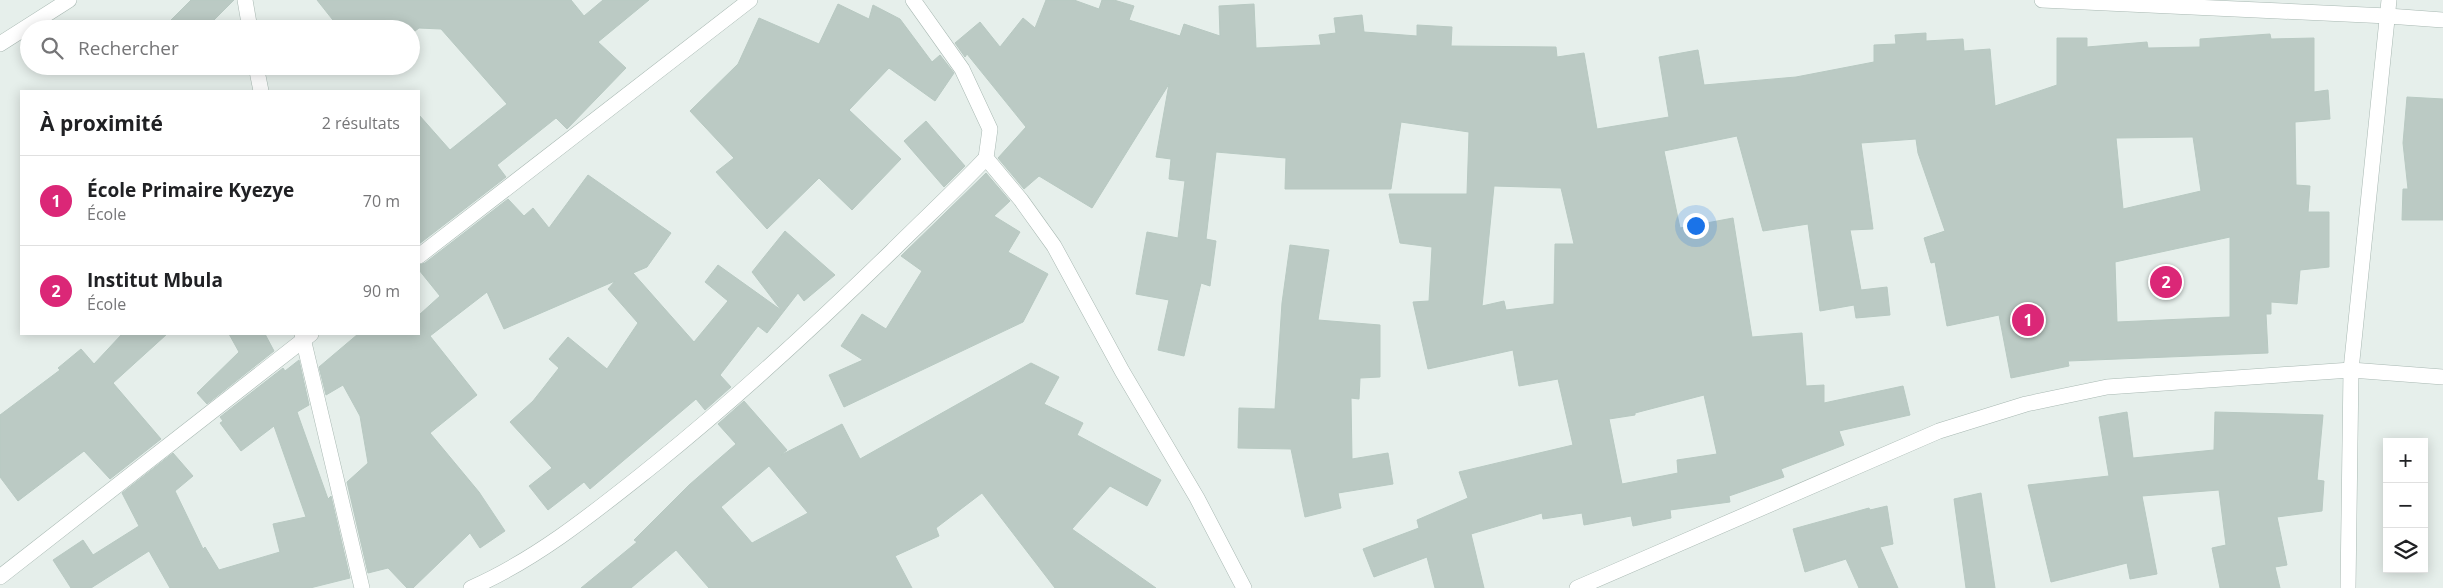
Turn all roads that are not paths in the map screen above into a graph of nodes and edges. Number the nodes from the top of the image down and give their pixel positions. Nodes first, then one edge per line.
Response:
1 (69, 0) edge
2 (245, 0) edge
3 (750, 0) edge
4 (915, 0) edge
5 (2042, 0) edge
6 (2389, 0) edge
7 (2388, 16) junction
8 (38, 20) edge
9 (248, 20) edge
10 (2443, 20) edge
11 (20, 31) edge
12 (0, 44) edge
13 (258, 75) edge
14 (261, 90) edge
15 (986, 158) junction
16 (420, 255) edge
17 (305, 336) edge
18 (2351, 370) junction
19 (2443, 377) edge
20 (0, 577) edge
21 (362, 588) edge
22 (470, 588) edge
23 (1244, 588) edge
24 (1577, 588) edge
25 (2348, 588) edge

1 - 8 street
2 - 9 street
3 - 16 street
4 - 15 street
5 - 7 street
6 - 7 street
7 - 10 street
7 - 18 street
11 - 12 street
13 - 14 street
15 - 22 street
15 - 23 street
17 - 20 street
17 - 21 street
18 - 19 street
18 - 24 street
18 - 25 street

